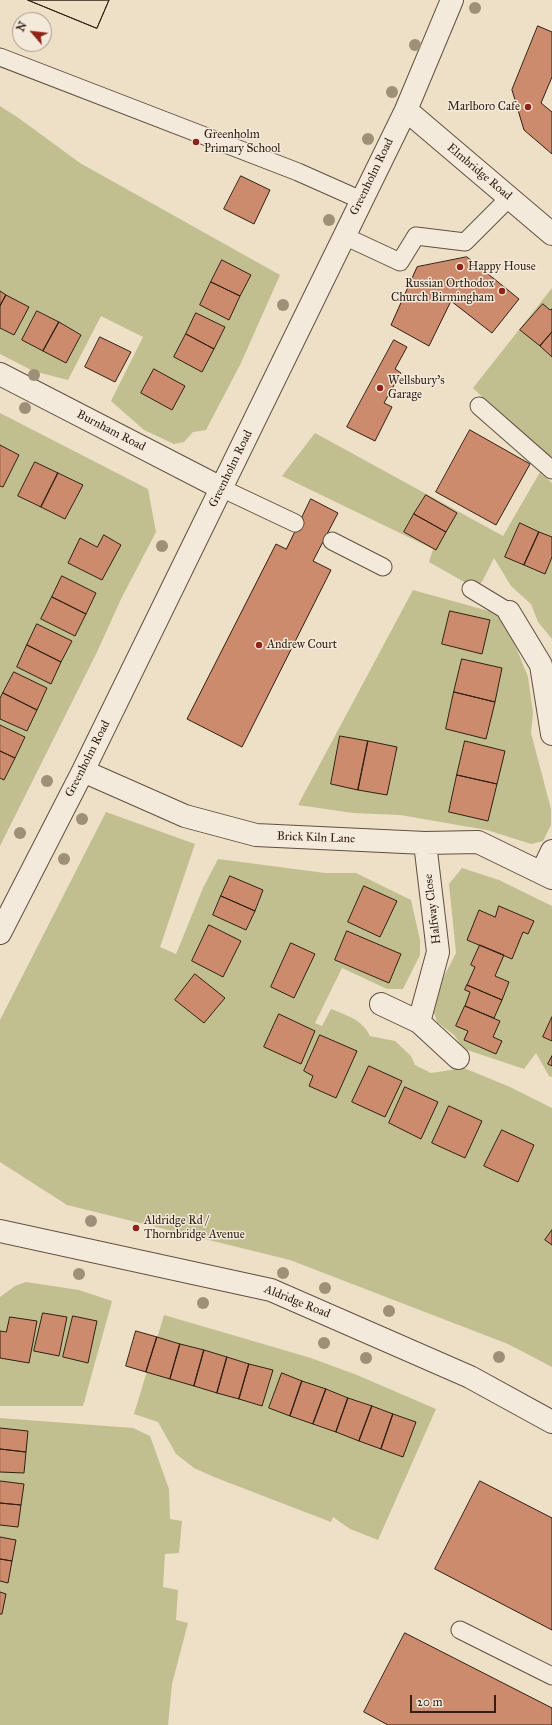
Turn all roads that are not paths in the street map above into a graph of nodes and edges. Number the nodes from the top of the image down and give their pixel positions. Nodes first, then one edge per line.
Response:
1 (452, 0) edge
2 (0, 57) edge
3 (406, 110) junction
4 (509, 198) junction
5 (361, 200) junction
6 (550, 229) edge
7 (344, 236) junction
8 (0, 374) edge
9 (479, 406) dead end
10 (552, 470) edge
11 (221, 488) junction
12 (295, 523) dead end
13 (332, 541) dead end
14 (383, 567) dead end
15 (471, 589) dead end
16 (509, 612) joint
17 (546, 664) edge
18 (552, 734) edge
19 (83, 771) junction
20 (425, 843) junction
21 (552, 851) edge
22 (547, 875) edge
23 (2, 925) edge
24 (381, 1004) dead end
25 (419, 1022) junction
26 (458, 1058) dead end
27 (0, 1231) edge
28 (552, 1422) edge
29 (460, 1630) dead end
30 (552, 1676) edge

1 - 3 street, Greenholm Road
2 - 5 lane
3 - 4 street, Elmbridge Road
3 - 5 street, Greenholm Road
4 - 6 street, Elmbridge Road
4 - 7 lane
5 - 7 street, Greenholm Road
7 - 11 street, Greenholm Road
8 - 11 street, Burnham Road
9 - 10 lane
11 - 12 lane
11 - 19 street, Greenholm Road
13 - 14 lane
15 - 16 lane
16 - 17 street
17 - 18 street
19 - 20 street, Brick Kiln Lane
19 - 23 street, Greenholm Road
20 - 22 street, Brick Kiln Lane
20 - 25 street, Halfway Close
21 - 22 street
24 - 25 street
25 - 26 street
27 - 28 street, Aldridge Road
29 - 30 lane

